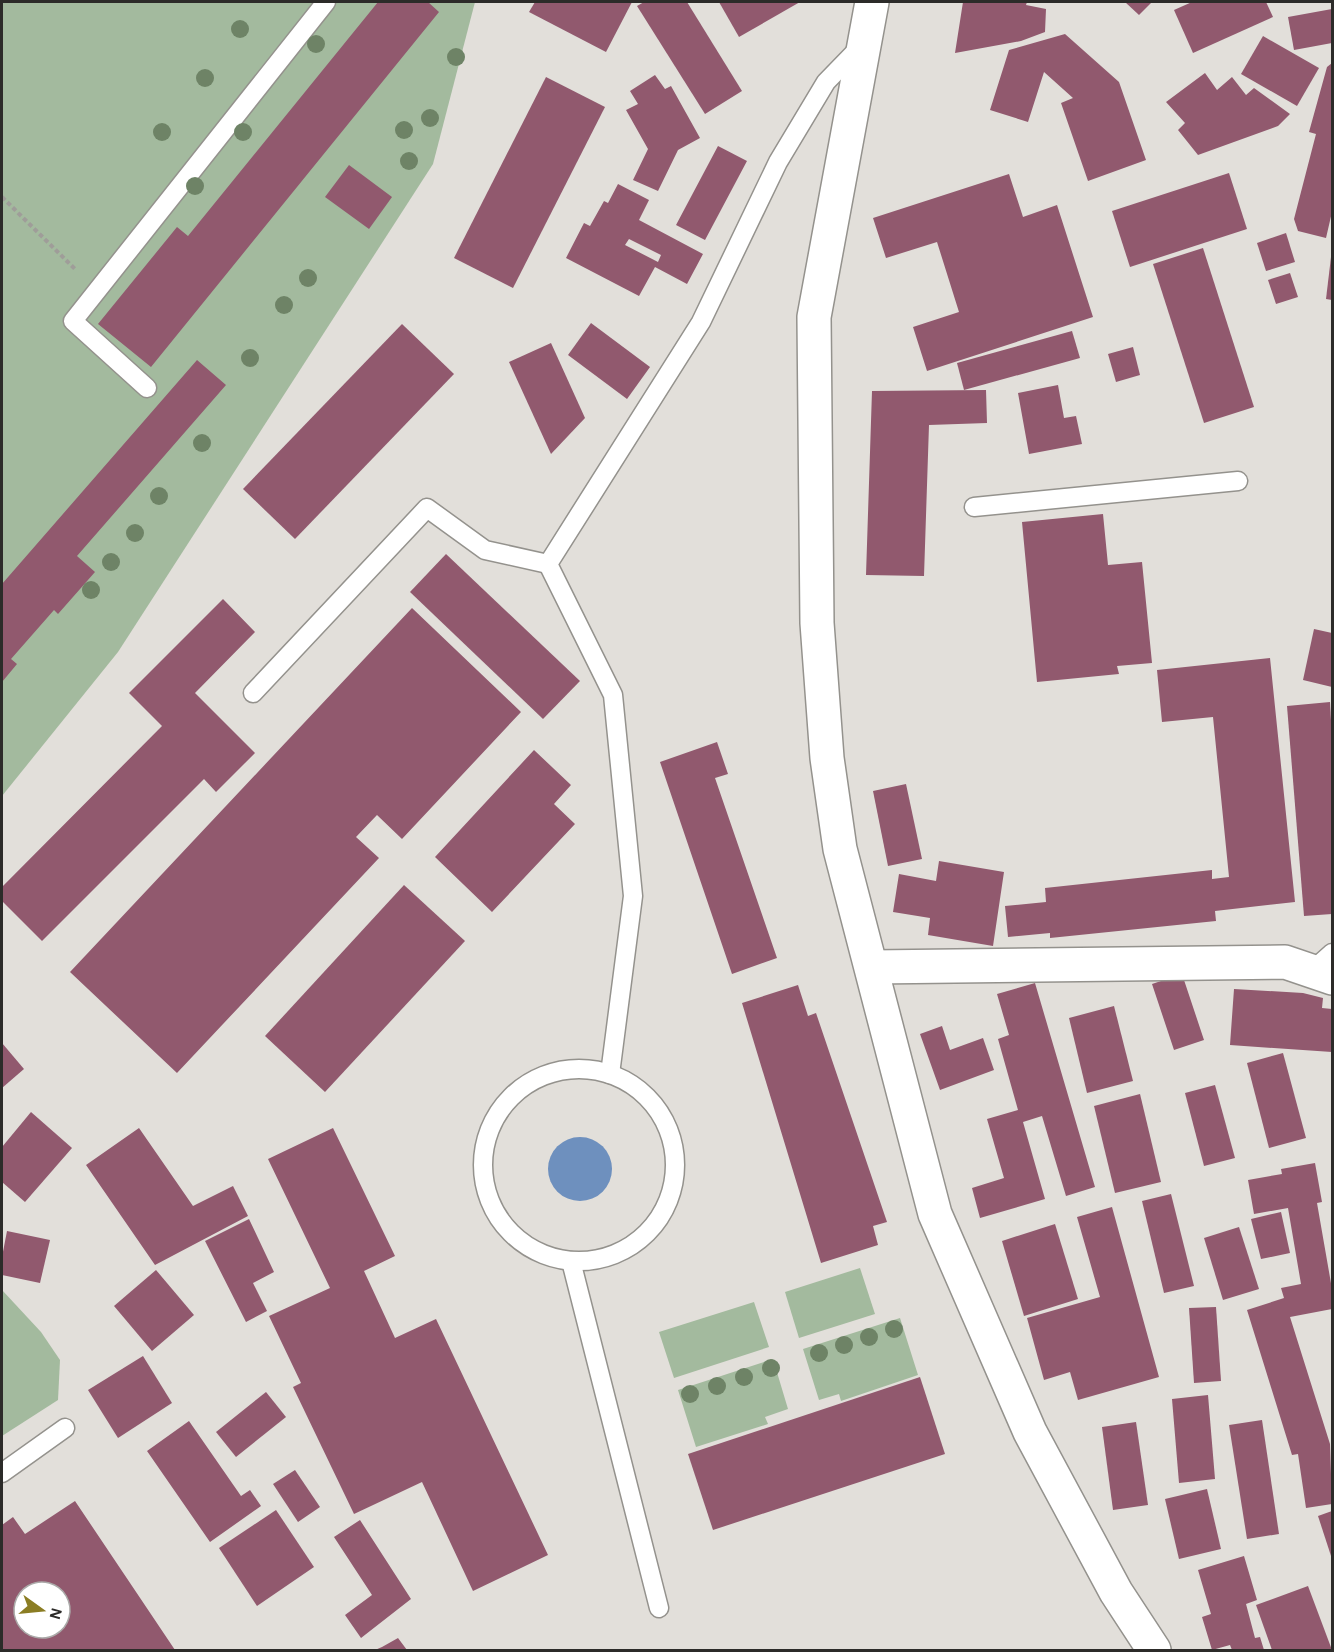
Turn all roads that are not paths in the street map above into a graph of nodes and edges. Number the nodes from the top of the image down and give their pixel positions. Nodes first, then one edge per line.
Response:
1 (326, 2) edge
2 (872, 2) edge
3 (865, 41) junction
4 (147, 388) dead end
5 (1238, 481) dead end
6 (974, 507) dead end
7 (548, 564) junction
8 (253, 693) dead end
9 (872, 967) junction
10 (1326, 967) edge
11 (610, 1074) junction
12 (571, 1262) junction
13 (65, 1428) dead end
14 (2, 1473) edge
15 (659, 1608) dead end
16 (1154, 1650) edge

1 - 4 lane
2 - 3 street
3 - 7 lane
3 - 9 street
5 - 6 lane
7 - 8 lane
7 - 11 lane
9 - 10 street
9 - 16 street
11 - 12 lane
11 - 12 lane
12 - 15 lane
13 - 14 lane

